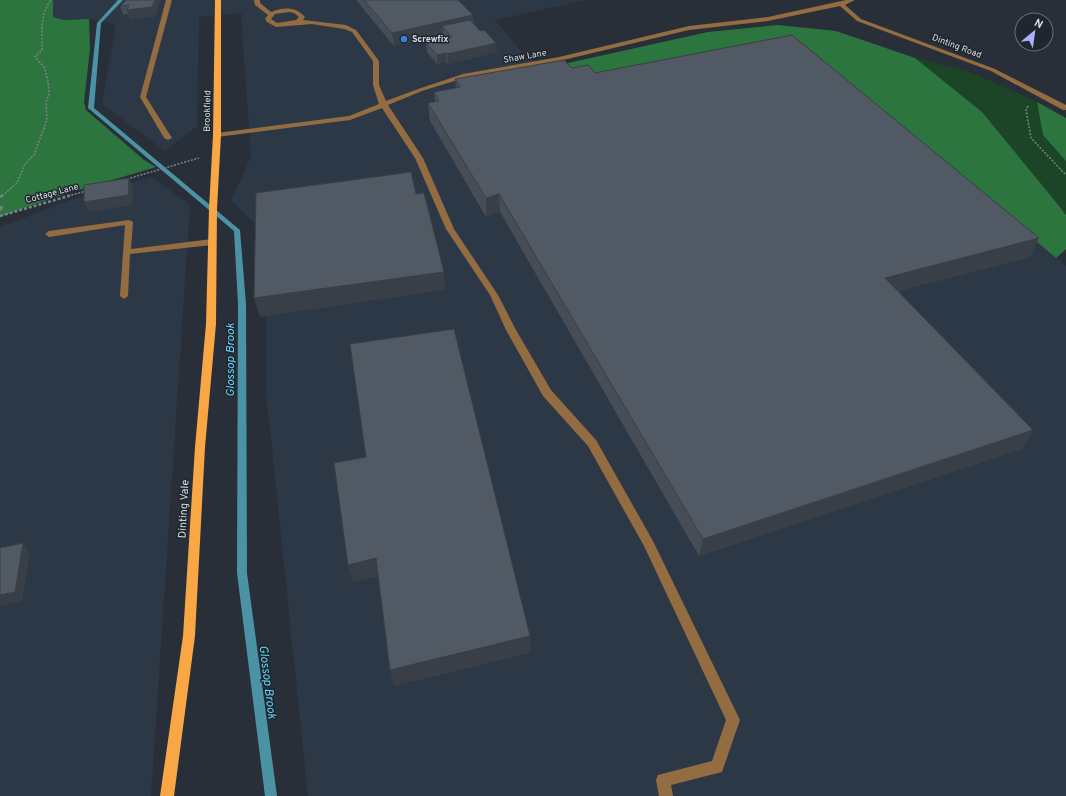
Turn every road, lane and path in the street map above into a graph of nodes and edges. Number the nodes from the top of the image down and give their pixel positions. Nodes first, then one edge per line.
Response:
1 (51, 0) edge
2 (169, 0) edge
3 (218, 0) edge
4 (257, 0) edge
5 (852, 0) edge
6 (841, 4) junction
7 (270, 14) junction
8 (298, 22) junction
9 (1035, 91) junction
10 (383, 104) junction
11 (1066, 108) edge
12 (217, 135) junction
13 (168, 138) dead end
14 (177, 165) dead end
15 (1066, 175) edge
16 (122, 180) edge
17 (86, 191) edge
18 (0, 197) edge
19 (0, 216) edge
20 (212, 222) joint
21 (49, 234) dead end
22 (212, 242) junction
23 (126, 252) junction
24 (124, 296) dead end
25 (167, 796) edge
26 (666, 796) edge

1 - 18 path
2 - 13 street
3 - 12 main road, Brookfield
4 - 7 street
5 - 6 street, Shaw Lane
6 - 9 street, Dinting Road
6 - 10 street, Shaw Lane
7 - 8 street
7 - 8 street
8 - 10 street
9 - 11 street, Dinting Road
9 - 15 path
10 - 12 street, Shaw Lane
10 - 26 street
12 - 20 main road, Brookfield
14 - 16 path
17 - 19 path, Cottage Lane
20 - 22 main road, Dinting Vale
21 - 23 street
22 - 23 street
22 - 25 main road, Dinting Vale
23 - 24 street

